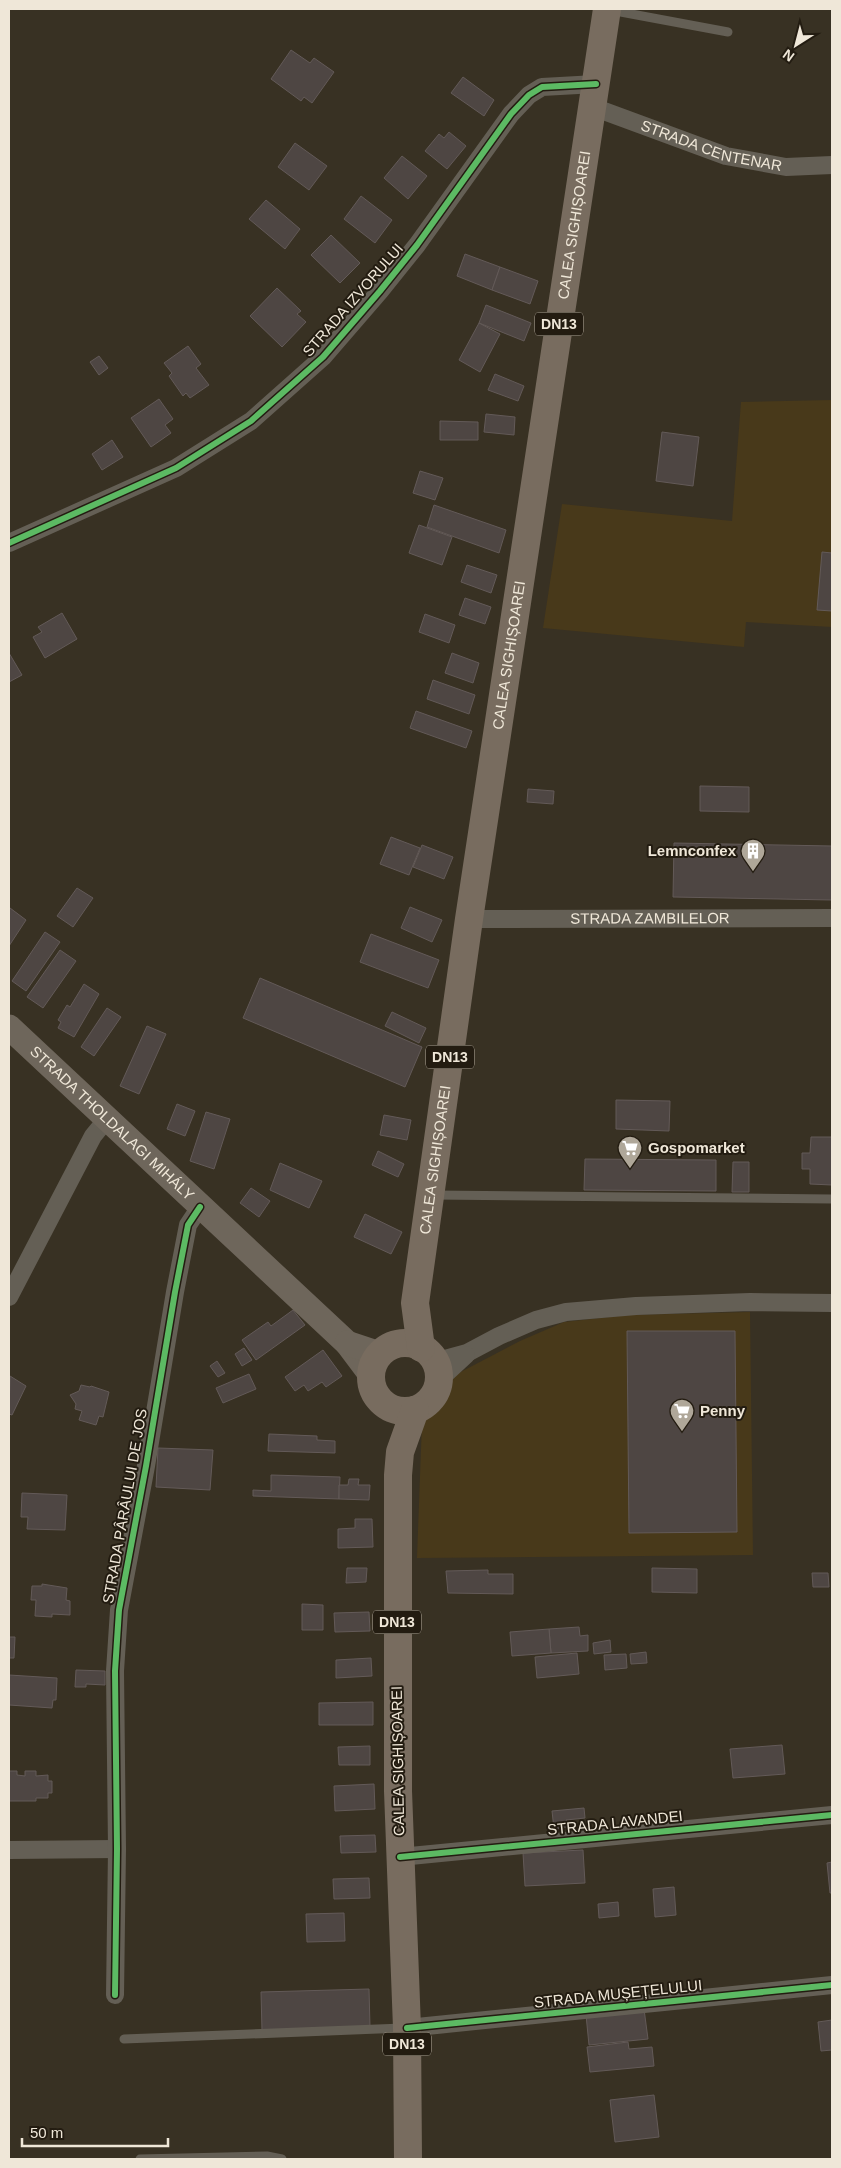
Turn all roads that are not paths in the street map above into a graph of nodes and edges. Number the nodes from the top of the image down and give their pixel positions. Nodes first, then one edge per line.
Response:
1 (607, 9) edge
2 (728, 32) dead end
3 (595, 96) junction
4 (832, 164) edge
5 (9, 543) edge
6 (832, 918) edge
7 (469, 919) junction
8 (9, 1027) edge
9 (107, 1119) junction
10 (430, 1195) junction
11 (832, 1200) edge
12 (200, 1207) junction
13 (9, 1297) edge
14 (832, 1303) edge
15 (407, 1361) junction
16 (388, 1407) junction
17 (415, 1410) junction
18 (400, 1452) junction
19 (832, 1815) edge
20 (117, 1848) junction
21 (9, 1850) edge
22 (400, 1857) junction
23 (832, 1985) edge
24 (115, 1995) dead end
25 (407, 2028) junction
26 (124, 2039) dead end
27 (140, 2159) edge
28 (282, 2159) edge
29 (408, 2159) edge

1 - 2 lane
1 - 3 highway, CALEA SIGHIȘOAREI / DN13
3 - 4 street, STRADA CENTENAR
3 - 5 street, STRADA IZVORULUI
3 - 7 highway, CALEA SIGHIȘOAREI / DN13
6 - 7 street, STRADA ZAMBILELOR
7 - 10 highway, CALEA SIGHIȘOAREI / DN13
8 - 9 street, STRADA THOLDALAGI MIHÁLY
9 - 12 street, STRADA THOLDALAGI MIHÁLY
9 - 13 street
10 - 11 lane
10 - 15 highway, CALEA SIGHIȘOAREI / DN13
12 - 15 street, STRADA THOLDALAGI MIHÁLY
12 - 20 street, STRADA PÂRÂULUI DE JOS
14 - 15 street
15 - 16 highway, DN13
15 - 17 highway, DN13
16 - 17 highway
16 - 18 highway, CALEA SIGHIȘOAREI / DN13
17 - 18 highway, CALEA SIGHIȘOAREI / DN13
18 - 22 highway, CALEA SIGHIȘOAREI / DN13
19 - 22 street, STRADA LAVANDEI
20 - 21 street
20 - 24 street, STRADA PÂRÂULUI DE JOS
22 - 25 highway, CALEA SIGHIȘOAREI / DN13
23 - 25 street, STRADA MUȘEȚELULUI
25 - 26 lane
25 - 29 highway, CALEA SIGHIȘOAREI / DN13
27 - 28 lane

